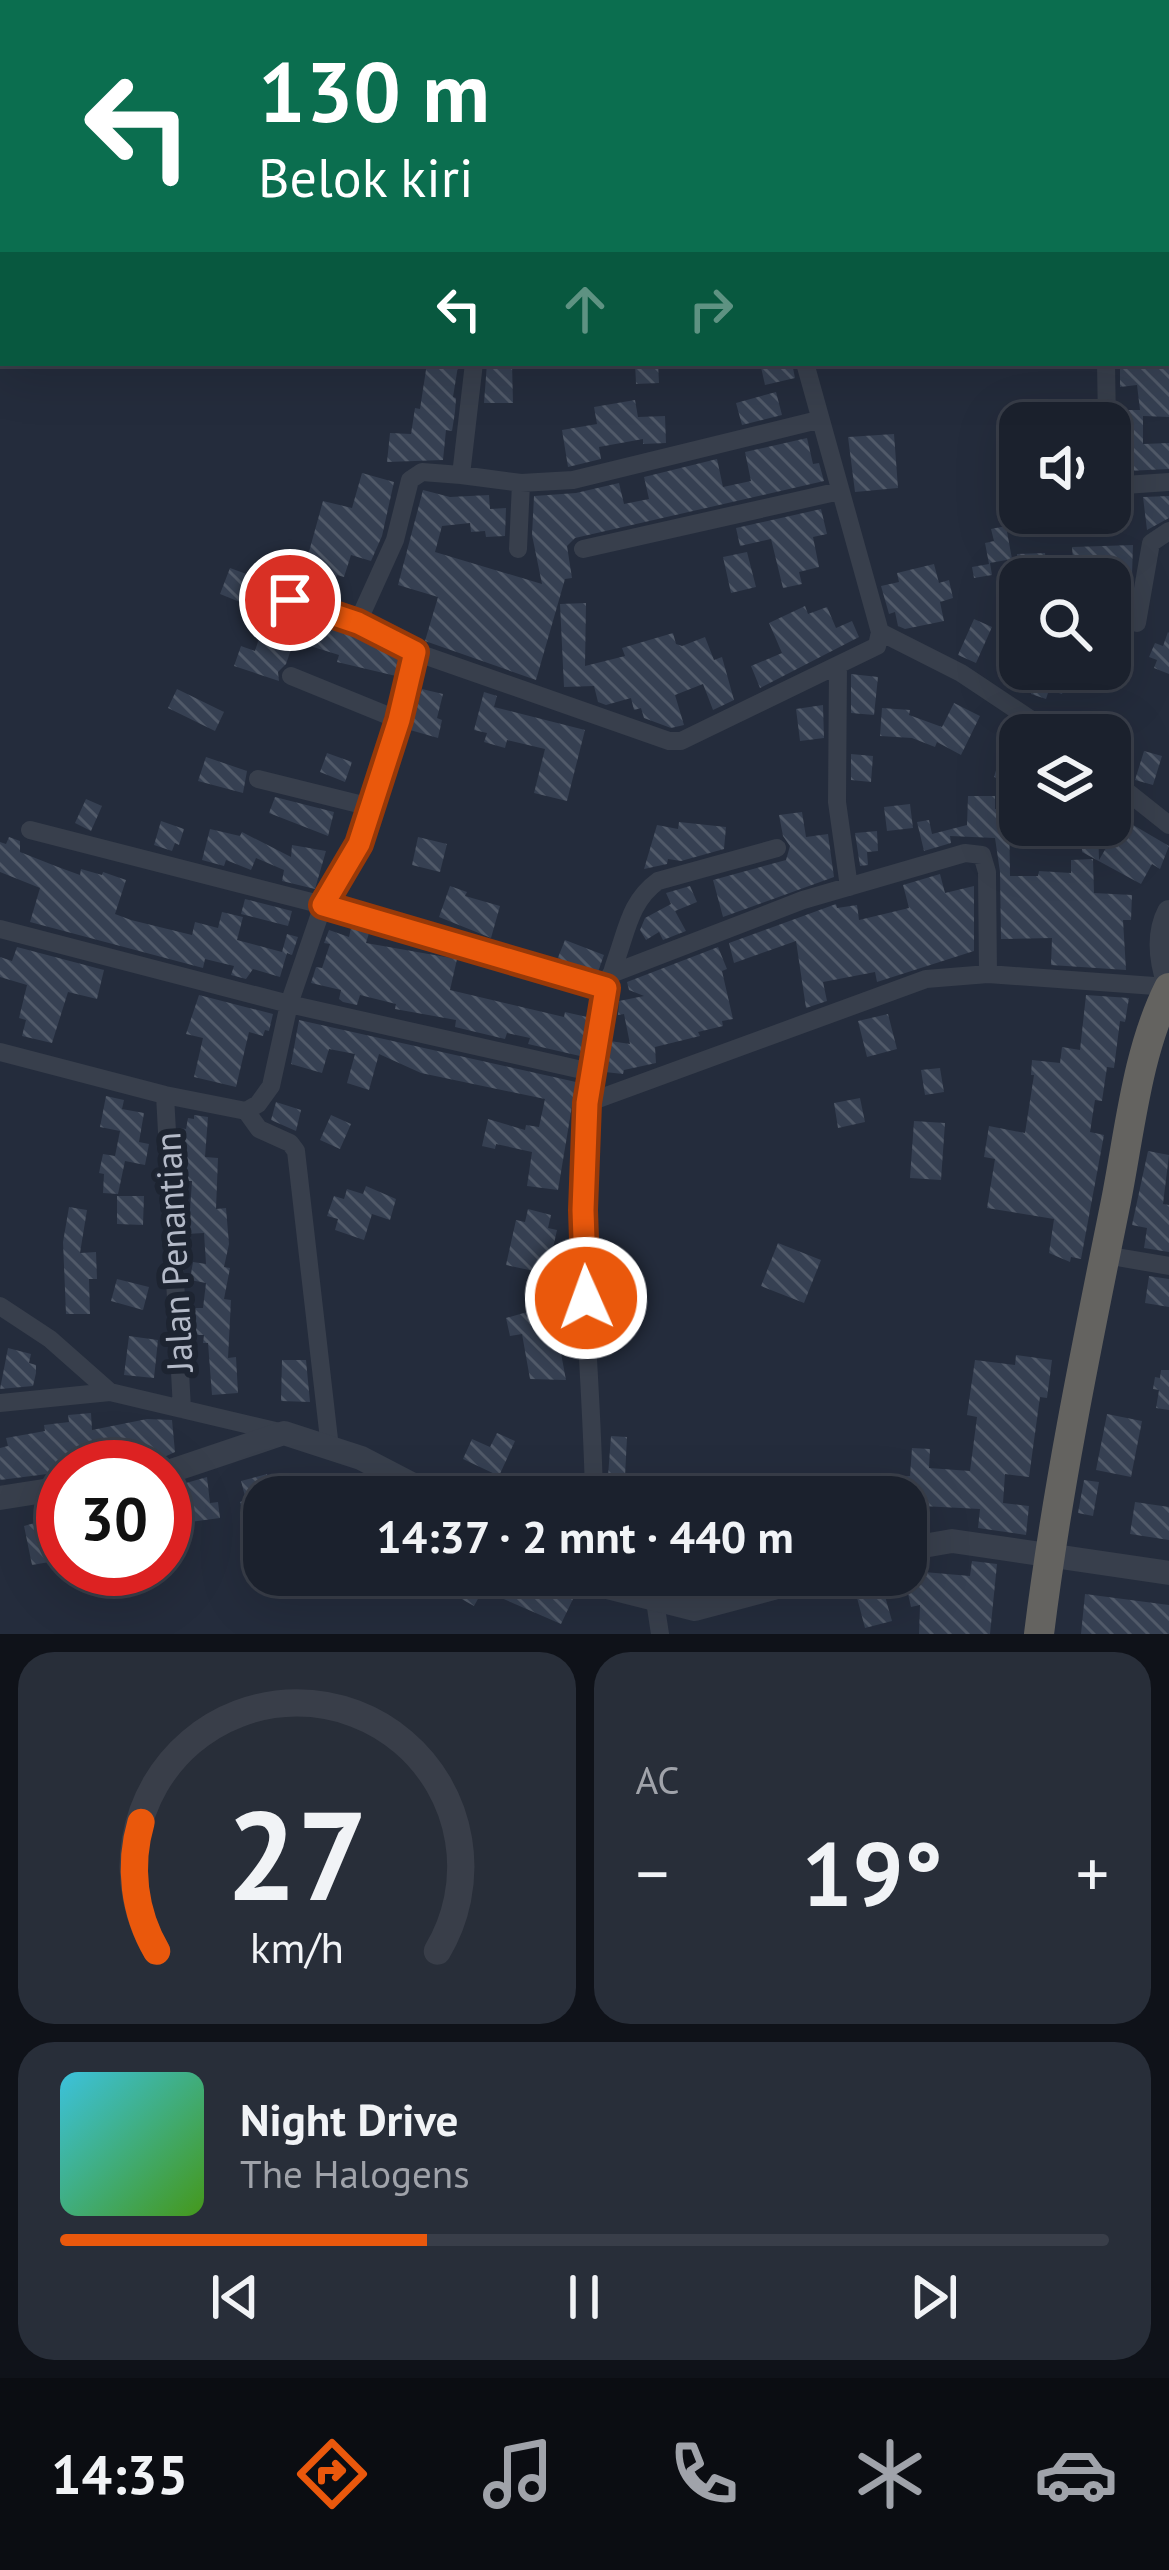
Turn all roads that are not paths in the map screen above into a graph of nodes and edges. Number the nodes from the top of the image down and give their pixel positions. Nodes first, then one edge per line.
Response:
1 (474, 366) edge
2 (806, 366) edge
3 (1106, 366) edge
4 (1107, 402) edge
5 (818, 420) junction
6 (461, 475) junction
7 (1169, 482) edge
8 (521, 483) junction
9 (1131, 485) edge
10 (840, 491) junction
11 (1169, 531) edge
12 (518, 548) dead end
13 (583, 549) dead end
14 (290, 600) dead end
15 (358, 623) junction
16 (1137, 623) dead end
17 (880, 632) junction
18 (415, 652) junction
19 (838, 666) junction
20 (292, 676) dead end
21 (1023, 714) edge
22 (399, 720) junction
23 (259, 778) dead end
24 (1131, 795) edge
25 (371, 806) junction
26 (1169, 825) edge
27 (30, 830) dead end
28 (777, 848) dead end
29 (849, 887) junction
30 (323, 905) junction
31 (1169, 912) edge
32 (0, 929) edge
33 (988, 974) junction
34 (609, 981) junction
35 (1169, 987) edge
36 (289, 1004) junction
37 (0, 1052) edge
38 (591, 1072) junction
39 (165, 1095) junction
40 (587, 1103) junction
41 (246, 1111) junction
42 (1105, 1255) junction
43 (1169, 1265) edge
44 (0, 1306) edge
45 (110, 1392) junction
46 (0, 1403) edge
47 (182, 1409) junction
48 (284, 1433) junction
49 (330, 1448) junction
50 (192, 1464) edge
51 (396, 1476) edge
52 (593, 1476) edge
53 (36, 1492) edge
54 (0, 1498) edge
55 (927, 1545) edge
56 (1049, 1552) junction
57 (1169, 1573) edge
58 (640, 1596) edge
59 (744, 1596) edge
60 (655, 1601) junction
61 (660, 1634) edge
62 (1040, 1634) edge

1 - 6 street
2 - 5 street
3 - 4 street
5 - 8 street
5 - 10 street
6 - 8 street
6 - 15 street
7 - 9 street
8 - 12 street
10 - 13 street
10 - 17 street
11 - 16 street
14 - 15 street
15 - 18 street
17 - 19 street
17 - 21 street
18 - 19 street
18 - 22 street
19 - 29 street
20 - 22 street
22 - 25 street
23 - 25 street
24 - 26 street
25 - 30 street
27 - 30 street
28 - 34 street
29 - 33 street
29 - 34 street
30 - 34 street
30 - 36 street
31 - 35 street
32 - 36 street
33 - 35 street
33 - 40 street
34 - 38 street
35 - 42 highway
36 - 38 street
36 - 41 street
37 - 39 street
38 - 40 street
39 - 41 street
39 - 47 street, Jalan Penantian
40 - 52 street
41 - 49 street
42 - 43 street
42 - 56 highway
44 - 45 street
45 - 46 street
45 - 47 street
47 - 48 street
48 - 49 street
48 - 50 street
49 - 51 street
53 - 54 street
55 - 56 street
56 - 57 street
56 - 62 highway
58 - 60 street
59 - 60 street
60 - 61 street

